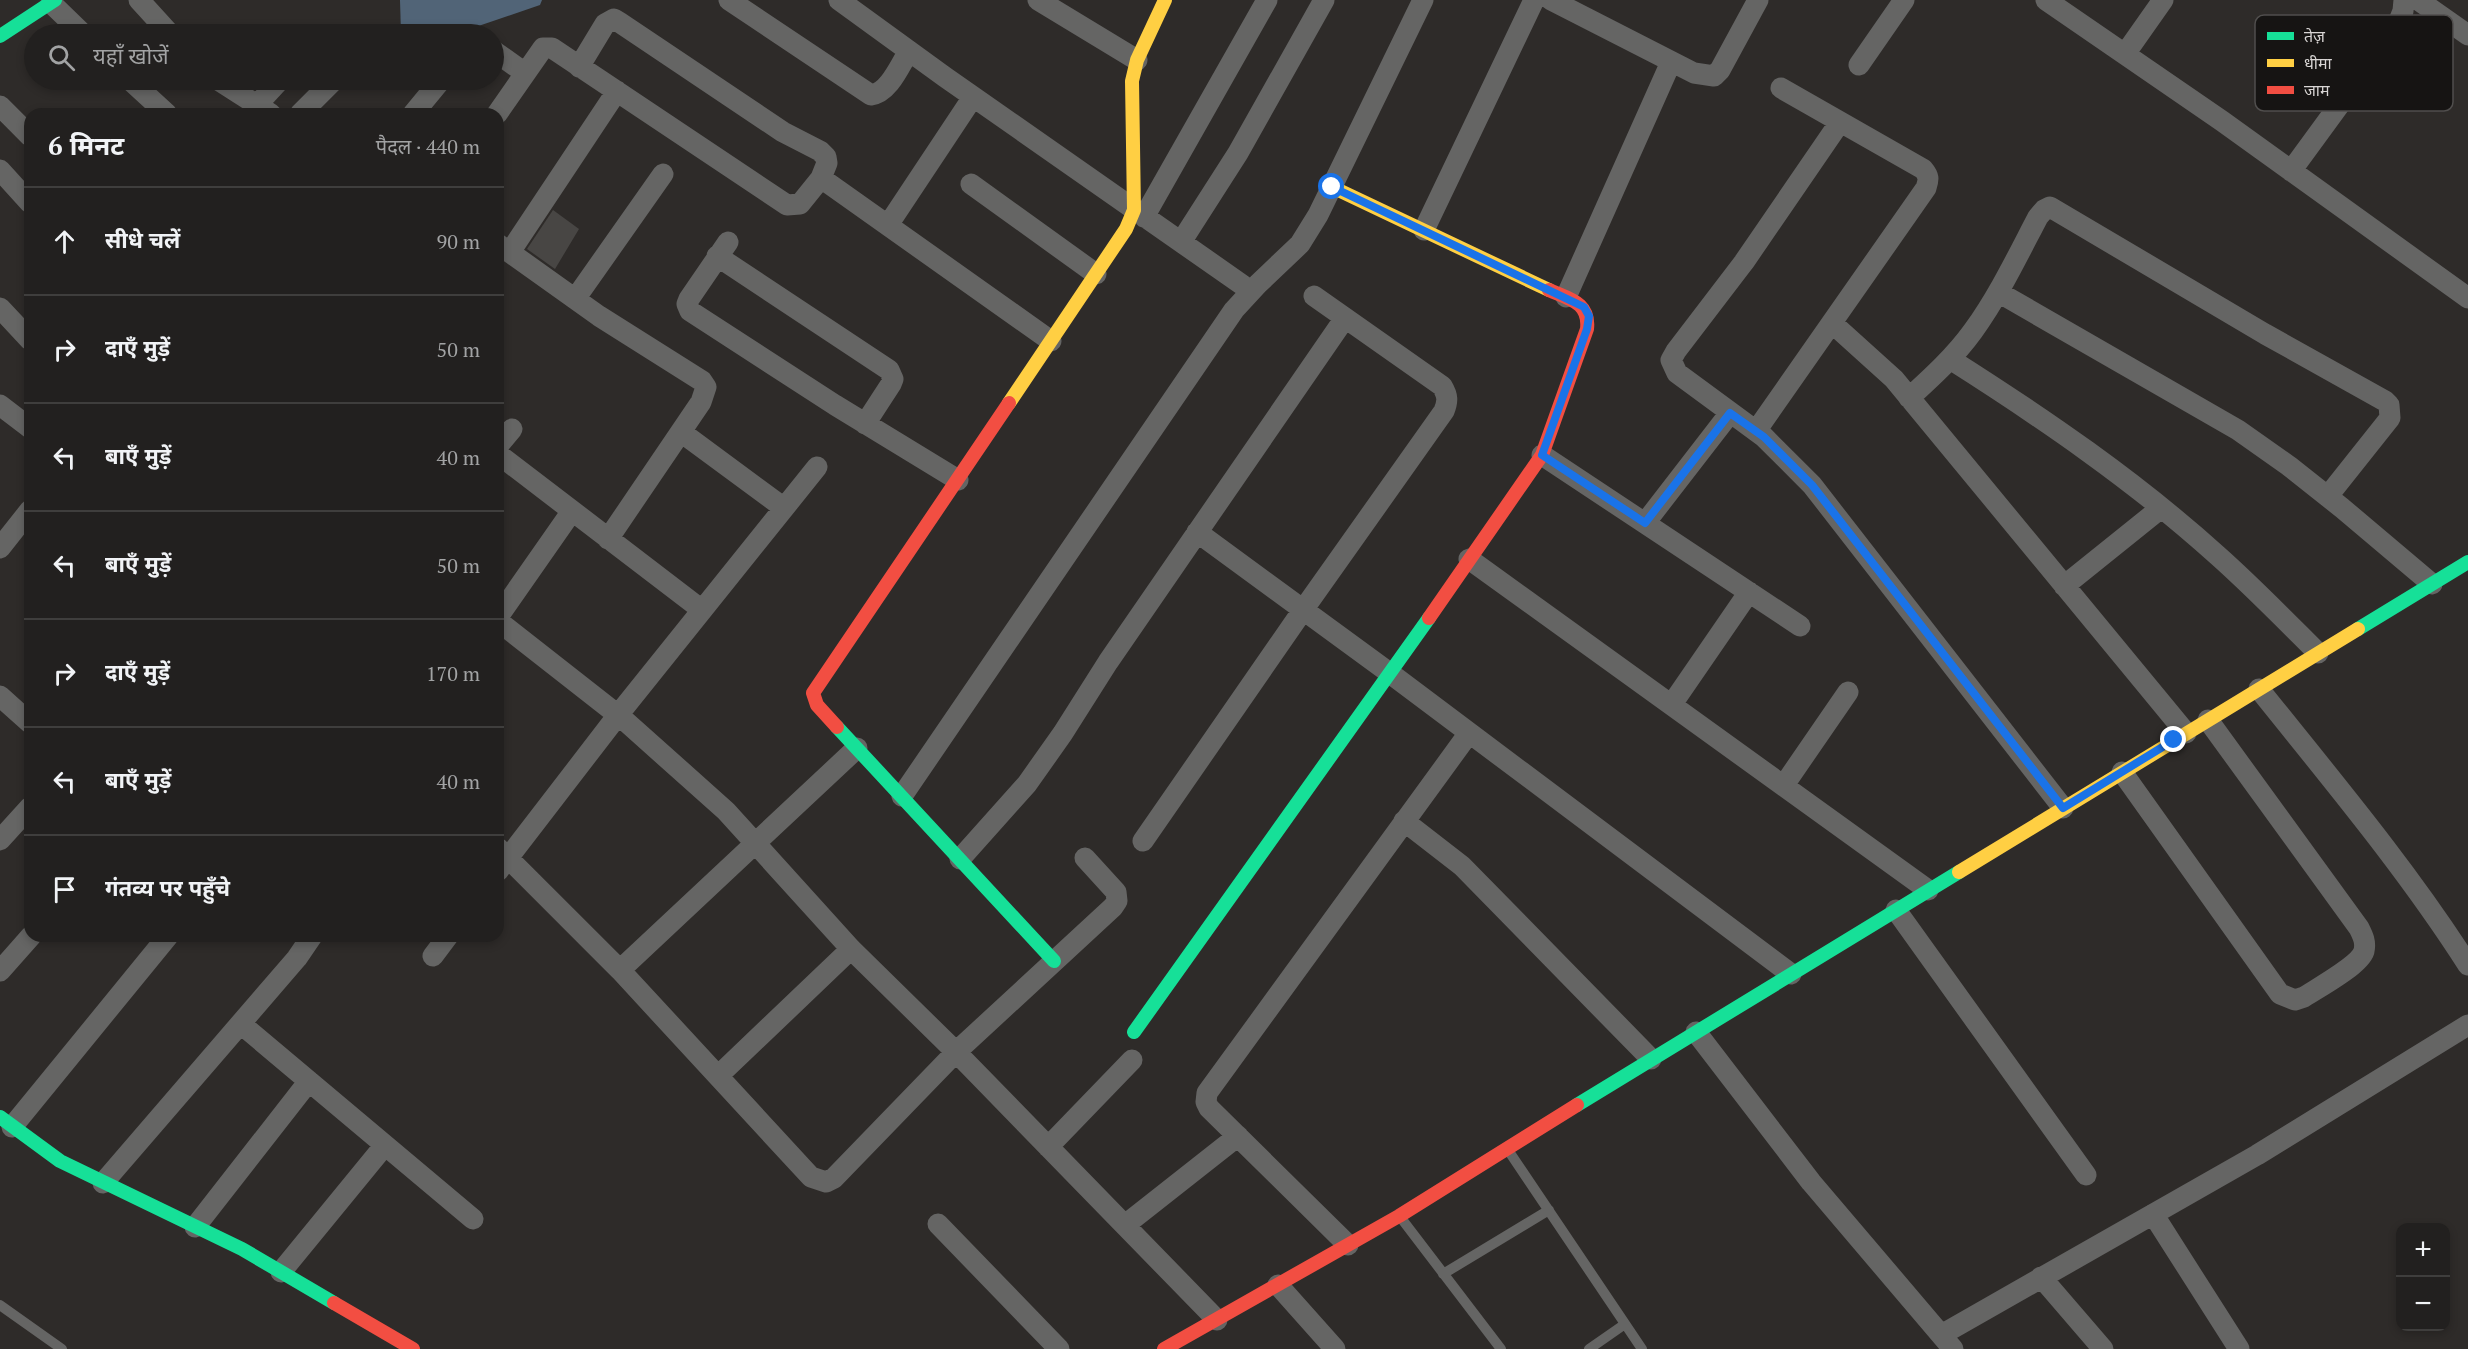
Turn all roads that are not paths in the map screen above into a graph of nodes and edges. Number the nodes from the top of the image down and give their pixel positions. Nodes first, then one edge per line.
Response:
1 (139, 0) edge
2 (729, 0) edge
3 (840, 0) edge
4 (1165, 0) edge
5 (1267, 0) edge
6 (1324, 0) edge
7 (1423, 0) edge
8 (1534, 0) edge
9 (1551, 0) edge
10 (1758, 0) edge
11 (1904, 0) edge
12 (2046, 0) edge
13 (2163, 0) edge
14 (2404, 0) edge
15 (2418, 0) edge
16 (53, 2) edge
17 (1044, 2) edge
18 (2401, 15) edge
19 (2439, 15) edge
20 (74, 24) edge
21 (161, 24) edge
22 (2453, 24) edge
23 (2468, 35) edge
24 (0, 36) edge
25 (909, 51) junction
26 (2125, 54) junction
27 (504, 58) edge
28 (1137, 60) junction
29 (1671, 62) junction
30 (1859, 65) dead end
31 (579, 67) junction
32 (525, 73) junction
33 (1781, 88) dead end
34 (141, 90) edge
35 (233, 90) edge
36 (275, 90) edge
37 (324, 90) edge
38 (433, 90) edge
39 (617, 92) junction
40 (973, 97) junction
41 (0, 106) edge
42 (160, 108) edge
43 (261, 108) edge
44 (265, 108) edge
45 (306, 108) edge
46 (418, 108) edge
47 (500, 108) edge
48 (2334, 111) edge
49 (1840, 122) junction
50 (24, 130) edge
51 (0, 170) edge
52 (2290, 171) junction
53 (663, 174) dead end
54 (820, 178) junction
55 (971, 184) dead end
56 (1332, 187) junction
57 (24, 196) edge
58 (1139, 213) junction
59 (888, 225) junction
60 (1424, 230) junction
61 (1181, 242) junction
62 (504, 248) edge
63 (1096, 274) junction
64 (1251, 291) junction
65 (1998, 292) junction
66 (1314, 296) dead end
67 (1566, 297) junction
68 (575, 298) junction
69 (2468, 298) edge
70 (0, 308) edge
71 (1345, 318) junction
72 (1832, 323) junction
73 (24, 334) edge
74 (1051, 341) junction
75 (1950, 359) junction
76 (1909, 398) junction
77 (0, 405) edge
78 (1730, 413) junction
79 (24, 423) edge
80 (865, 424) junction
81 (512, 429) dead end
82 (1756, 431) junction
83 (681, 432) junction
84 (504, 439) edge
85 (1542, 455) junction
86 (504, 459) edge
87 (817, 467) dead end
88 (957, 480) junction
89 (2328, 496) junction
90 (784, 508) junction
91 (2160, 508) junction
92 (572, 511) junction
93 (24, 518) edge
94 (1645, 523) junction
95 (1197, 532) junction
96 (608, 539) junction
97 (0, 548) edge
98 (1469, 560) junction
99 (2468, 562) edge
100 (2432, 584) junction
101 (2064, 586) junction
102 (1749, 592) junction
103 (504, 610) edge
104 (702, 610) junction
105 (1303, 610) junction
106 (504, 624) edge
107 (1800, 626) dead end
108 (2318, 653) junction
109 (1391, 674) junction
110 (2259, 688) junction
111 (1848, 692) dead end
112 (2, 701) edge
113 (1672, 704) junction
114 (618, 715) junction
115 (24, 718) edge
116 (2208, 720) junction
117 (1469, 733) junction
118 (2186, 733) junction
119 (857, 748) junction
120 (2122, 772) junction
121 (1784, 785) junction
122 (902, 796) junction
123 (2063, 808) junction
124 (24, 814) edge
125 (1404, 822) junction
126 (0, 840) edge
127 (1143, 841) dead end
128 (755, 843) junction
129 (504, 855) edge
130 (1085, 858) dead end
131 (960, 859) junction
132 (504, 862) edge
133 (1928, 890) junction
134 (1896, 910) junction
135 (26, 942) edge
136 (163, 942) edge
137 (308, 942) edge
138 (444, 942) edge
139 (851, 949) junction
140 (433, 956) dead end
141 (1054, 961) junction
142 (2468, 966) edge
143 (620, 970) junction
144 (0, 971) edge
145 (1791, 974) junction
146 (241, 1024) junction
147 (2468, 1026) edge
148 (1134, 1032) dead end
149 (1696, 1032) junction
150 (956, 1052) junction
151 (1651, 1059) junction
152 (1132, 1060) dead end
153 (718, 1076) junction
154 (309, 1081) junction
155 (6, 1122) edge
156 (1238, 1136) junction
157 (386, 1145) junction
158 (1048, 1147) junction
159 (1507, 1147) junction
160 (2086, 1175) dead end
161 (103, 1183) junction
162 (1549, 1210) junction
163 (2153, 1214) junction
164 (1399, 1216) junction
165 (473, 1219) dead end
166 (938, 1224) dead end
167 (1125, 1225) junction
168 (195, 1227) junction
169 (1348, 1245) junction
170 (281, 1272) junction
171 (1443, 1274) junction
172 (2041, 1277) junction
173 (1278, 1285) junction
174 (0, 1305) edge
175 (1217, 1320) junction
176 (1625, 1324) junction
177 (1947, 1342) edge
178 (62, 1349) edge
179 (413, 1349) edge
180 (1059, 1349) edge
181 (1164, 1349) edge
182 (1335, 1349) edge
183 (1501, 1349) edge
184 (1589, 1349) edge
185 (1642, 1349) edge
186 (2103, 1349) edge
187 (2239, 1349) edge

1 - 21 street
2 - 25 street
3 - 25 street
4 - 28 street
5 - 58 street
6 - 61 street
7 - 56 street
8 - 60 street
9 - 29 street
10 - 29 street
11 - 30 street
12 - 26 street
13 - 26 street
14 - 18 street
15 - 19 street
16 - 20 street
16 - 24 street
17 - 28 street
22 - 23 street
25 - 40 street
26 - 52 street
27 - 32 street
28 - 58 street
29 - 67 street
31 - 32 street
31 - 39 street
31 - 54 street
32 - 47 street
33 - 49 street
34 - 42 street
35 - 43 street
36 - 44 street
37 - 45 street
38 - 46 street
39 - 54 street
39 - 62 street
40 - 58 street
40 - 59 street
41 - 50 street
48 - 52 street
49 - 72 street
49 - 78 street
51 - 57 street
52 - 69 street
53 - 68 street
54 - 59 street
55 - 63 street
56 - 60 street
56 - 64 street
58 - 61 street
58 - 63 street
59 - 74 street
60 - 67 street
61 - 64 street
62 - 68 street
63 - 74 street
64 - 122 street
65 - 75 street
65 - 89 street
65 - 89 street
66 - 71 street
67 - 85 street
68 - 83 street
70 - 73 street
71 - 95 street
71 - 105 street
72 - 76 street
72 - 82 street
74 - 88 street
75 - 76 street
75 - 91 street
76 - 101 street
77 - 79 street
78 - 82 street
78 - 94 street
80 - 80 street
80 - 88 street
81 - 84 street
82 - 123 street
83 - 90 street
83 - 96 street
85 - 94 street
85 - 98 street
86 - 92 street
87 - 90 street
88 - 119 street
89 - 100 street
90 - 104 street
91 - 101 street
91 - 108 street
92 - 96 street
92 - 103 street
93 - 97 street
94 - 102 street
95 - 105 street
95 - 131 street
96 - 104 street
98 - 109 street
98 - 113 street
99 - 100 street
100 - 108 street
101 - 118 street
102 - 107 street
102 - 113 street
104 - 114 street
105 - 109 street
105 - 127 street
106 - 114 street
108 - 110 street
109 - 117 street
109 - 148 street
110 - 116 street
110 - 142 street
111 - 121 street
112 - 115 street
113 - 121 street
114 - 128 street
114 - 129 street
116 - 118 street
116 - 120 street
117 - 125 street
117 - 145 street
118 - 120 street
119 - 122 street
119 - 128 street
120 - 123 street
121 - 133 street
122 - 131 street
123 - 133 street
124 - 126 street
125 - 151 street
125 - 156 street
128 - 139 street
128 - 143 street
130 - 141 street
131 - 141 street
132 - 143 street
133 - 134 street
134 - 145 street
134 - 160 street
135 - 144 street
136 - 155 street
137 - 146 street
138 - 140 street
139 - 150 street
139 - 153 street
141 - 150 street
143 - 153 street
145 - 149 street
146 - 154 street
146 - 161 street
147 - 163 street
149 - 151 street
149 - 177 street
150 - 153 street
150 - 158 street
151 - 159 street
152 - 158 street
154 - 157 street
154 - 168 street
155 - 161 street
156 - 167 street
156 - 169 street
157 - 165 street
157 - 170 street
158 - 167 street
159 - 162 lane
159 - 164 street
161 - 168 street
162 - 171 lane
162 - 176 lane
163 - 172 street
163 - 187 street
164 - 169 street
164 - 171 lane
166 - 180 street
167 - 175 street
168 - 170 street
169 - 173 street
170 - 179 street
171 - 183 lane
172 - 177 street
172 - 186 street
173 - 175 street
173 - 182 street
174 - 178 lane
175 - 181 street
176 - 184 lane
176 - 185 lane

